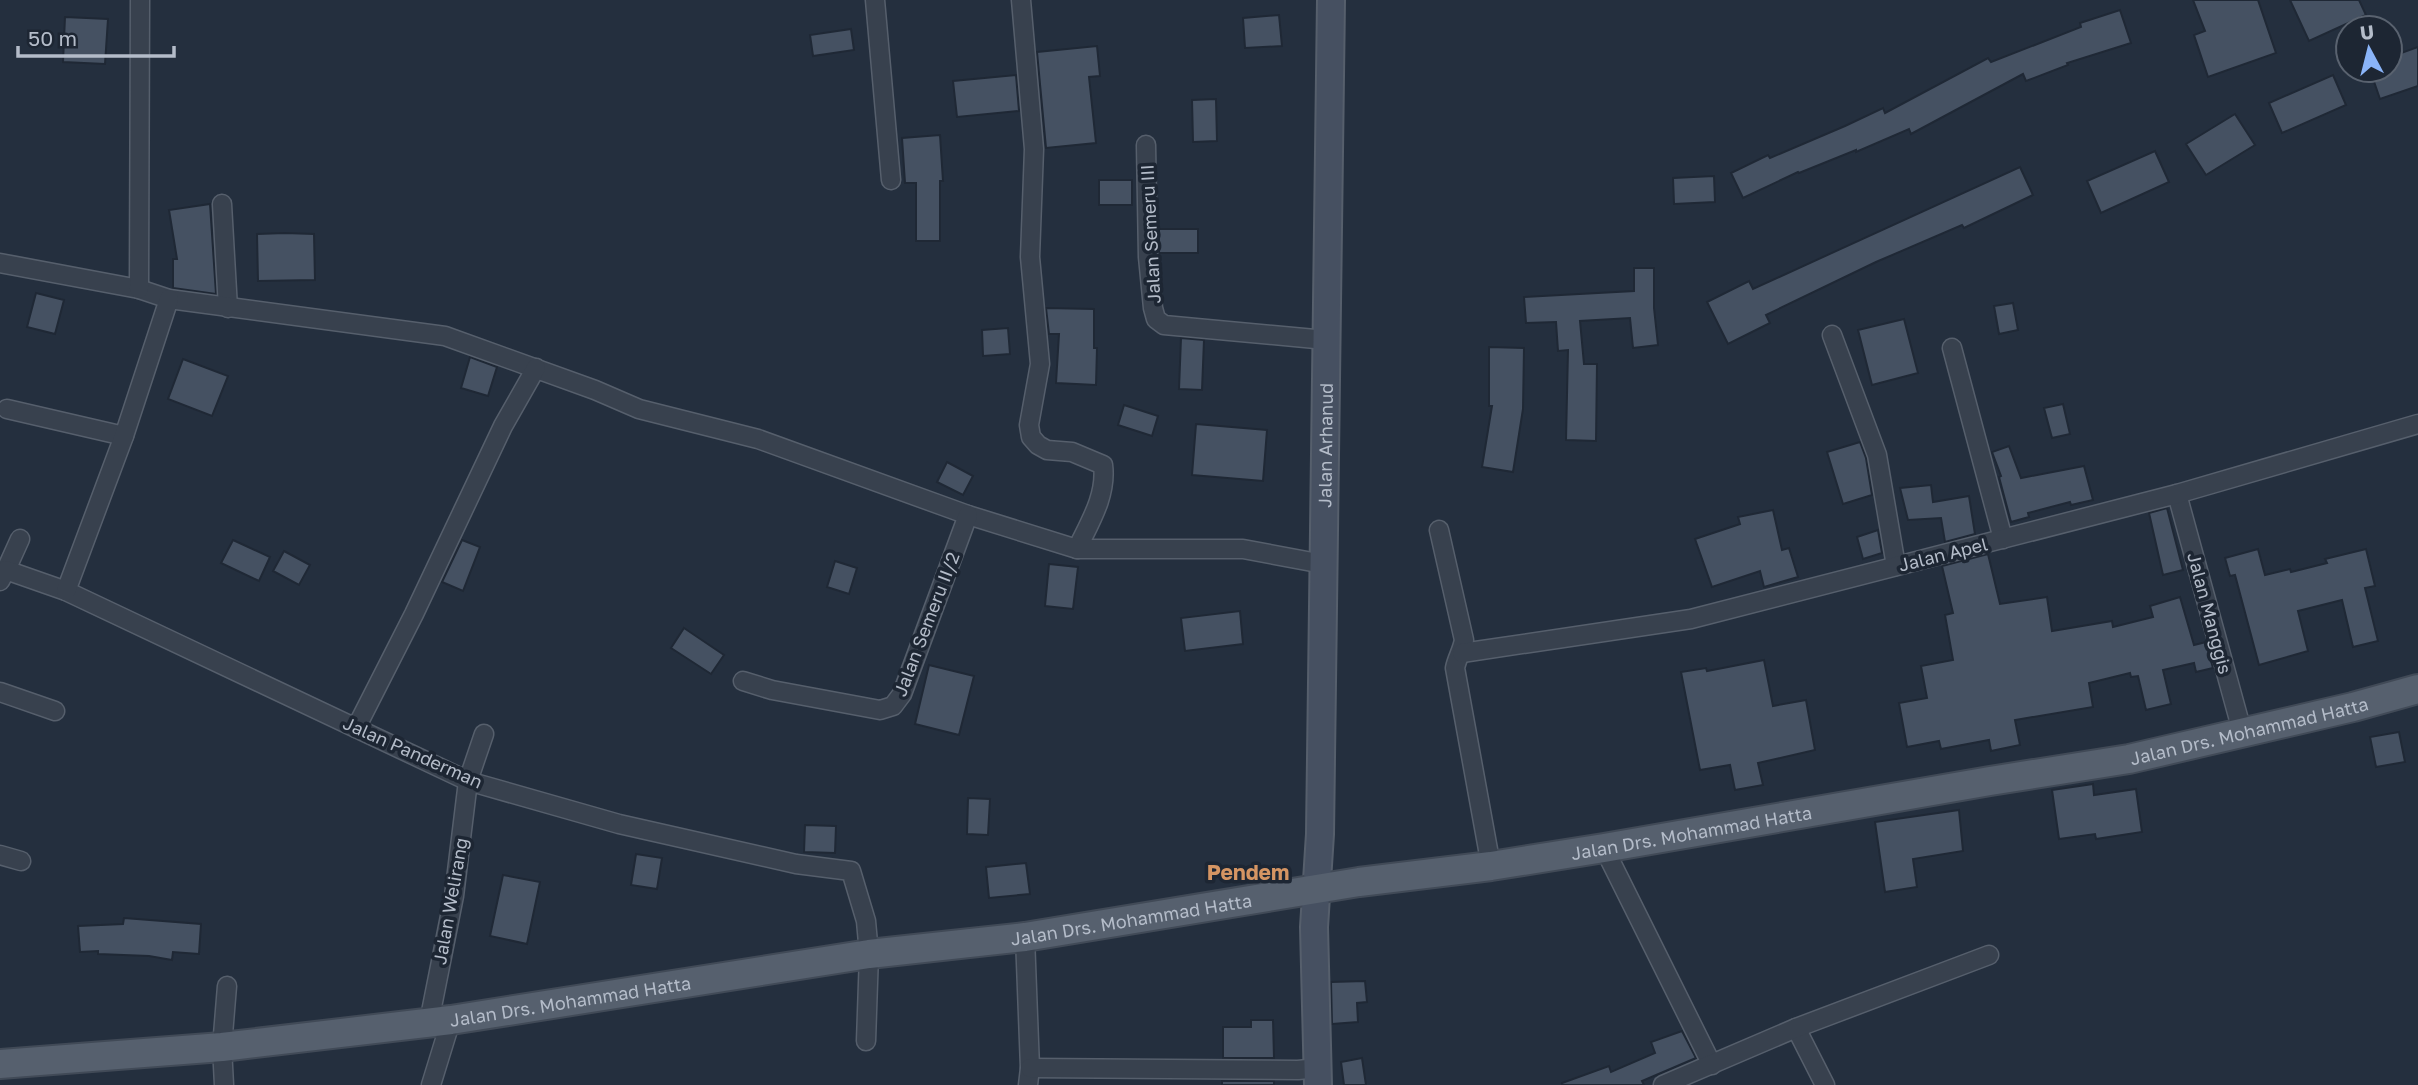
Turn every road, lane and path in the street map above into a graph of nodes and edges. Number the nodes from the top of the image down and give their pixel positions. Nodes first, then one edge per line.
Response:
1 (140, 0) edge
2 (875, 0) edge
3 (1021, 0) edge
4 (1331, 0) edge
5 (1146, 145) dead end
6 (891, 180) dead end
7 (222, 204) dead end
8 (0, 263) edge
9 (139, 289) junction
10 (169, 299) junction
11 (228, 308) junction
12 (1832, 335) dead end
13 (1326, 340) junction
14 (1952, 348) dead end
15 (536, 368) junction
16 (7, 409) dead end
17 (2418, 424) edge
18 (124, 436) junction
19 (2178, 495) junction
20 (968, 515) junction
21 (1439, 530) dead end
22 (20, 539) dead end
23 (2003, 539) junction
24 (1077, 549) junction
25 (1323, 564) junction
26 (1896, 566) junction
27 (3, 576) edge
28 (66, 591) junction
29 (1462, 653) junction
30 (743, 681) dead end
31 (2418, 689) edge
32 (0, 692) edge
33 (55, 711) dead end
34 (356, 728) junction
35 (2242, 731) junction
36 (484, 734) dead end
37 (468, 781) junction
38 (1604, 848) junction
39 (0, 855) edge
40 (21, 861) dead end
41 (1491, 866) junction
42 (1315, 890) junction
43 (1024, 937) junction
44 (869, 954) junction
45 (1989, 955) dead end
46 (227, 986) dead end
47 (440, 1021) junction
48 (1796, 1028) junction
49 (866, 1041) dead end
50 (222, 1047) junction
51 (0, 1064) edge
52 (1712, 1065) junction
53 (1318, 1076) edge
54 (1029, 1077) edge
55 (224, 1085) edge
56 (431, 1085) edge
57 (1663, 1085) edge
58 (1825, 1085) edge

1 - 9 street
2 - 6 street
3 - 24 street
4 - 13 street, Jalan Arhanud
5 - 13 street, Jalan Semeru III
7 - 11 street
8 - 9 street
9 - 10 street
10 - 11 street
10 - 18 street
11 - 15 street
12 - 26 street
13 - 25 street, Jalan Arhanud
14 - 23 street
15 - 20 street
15 - 34 street
16 - 18 street
17 - 19 street, Jalan Apel
18 - 28 street
19 - 23 street, Jalan Apel
19 - 35 street, Jalan Manggis
20 - 24 street
20 - 30 street, Jalan Semeru II/2
21 - 29 street
22 - 27 street
23 - 26 street, Jalan Apel
24 - 25 street
25 - 42 street, Jalan Arhanud
26 - 29 street, Jalan Apel
27 - 28 street, Jalan Panderman
28 - 34 street, Jalan Panderman
29 - 41 street
31 - 35 main road, Jalan Drs. Mohammad Hatta
32 - 33 street
34 - 37 street, Jalan Panderman
35 - 38 main road, Jalan Drs. Mohammad Hatta
36 - 37 street, Jalan Welirang
37 - 44 street, Jalan Panderman
37 - 47 street, Jalan Welirang
38 - 41 main road, Jalan Drs. Mohammad Hatta
38 - 52 street
39 - 40 street
41 - 42 main road, Jalan Drs. Mohammad Hatta
42 - 43 main road, Jalan Drs. Mohammad Hatta
42 - 53 street, Jalan Arhanud
43 - 44 main road, Jalan Drs. Mohammad Hatta
43 - 54 street
44 - 47 main road, Jalan Drs. Mohammad Hatta
44 - 49 street
45 - 48 street
46 - 50 street
47 - 50 main road, Jalan Drs. Mohammad Hatta
47 - 56 street, Jalan Welirang
48 - 52 street
48 - 58 street
50 - 51 main road, Jalan Drs. Mohammad Hatta
50 - 55 street
52 - 57 street
53 - 54 street

